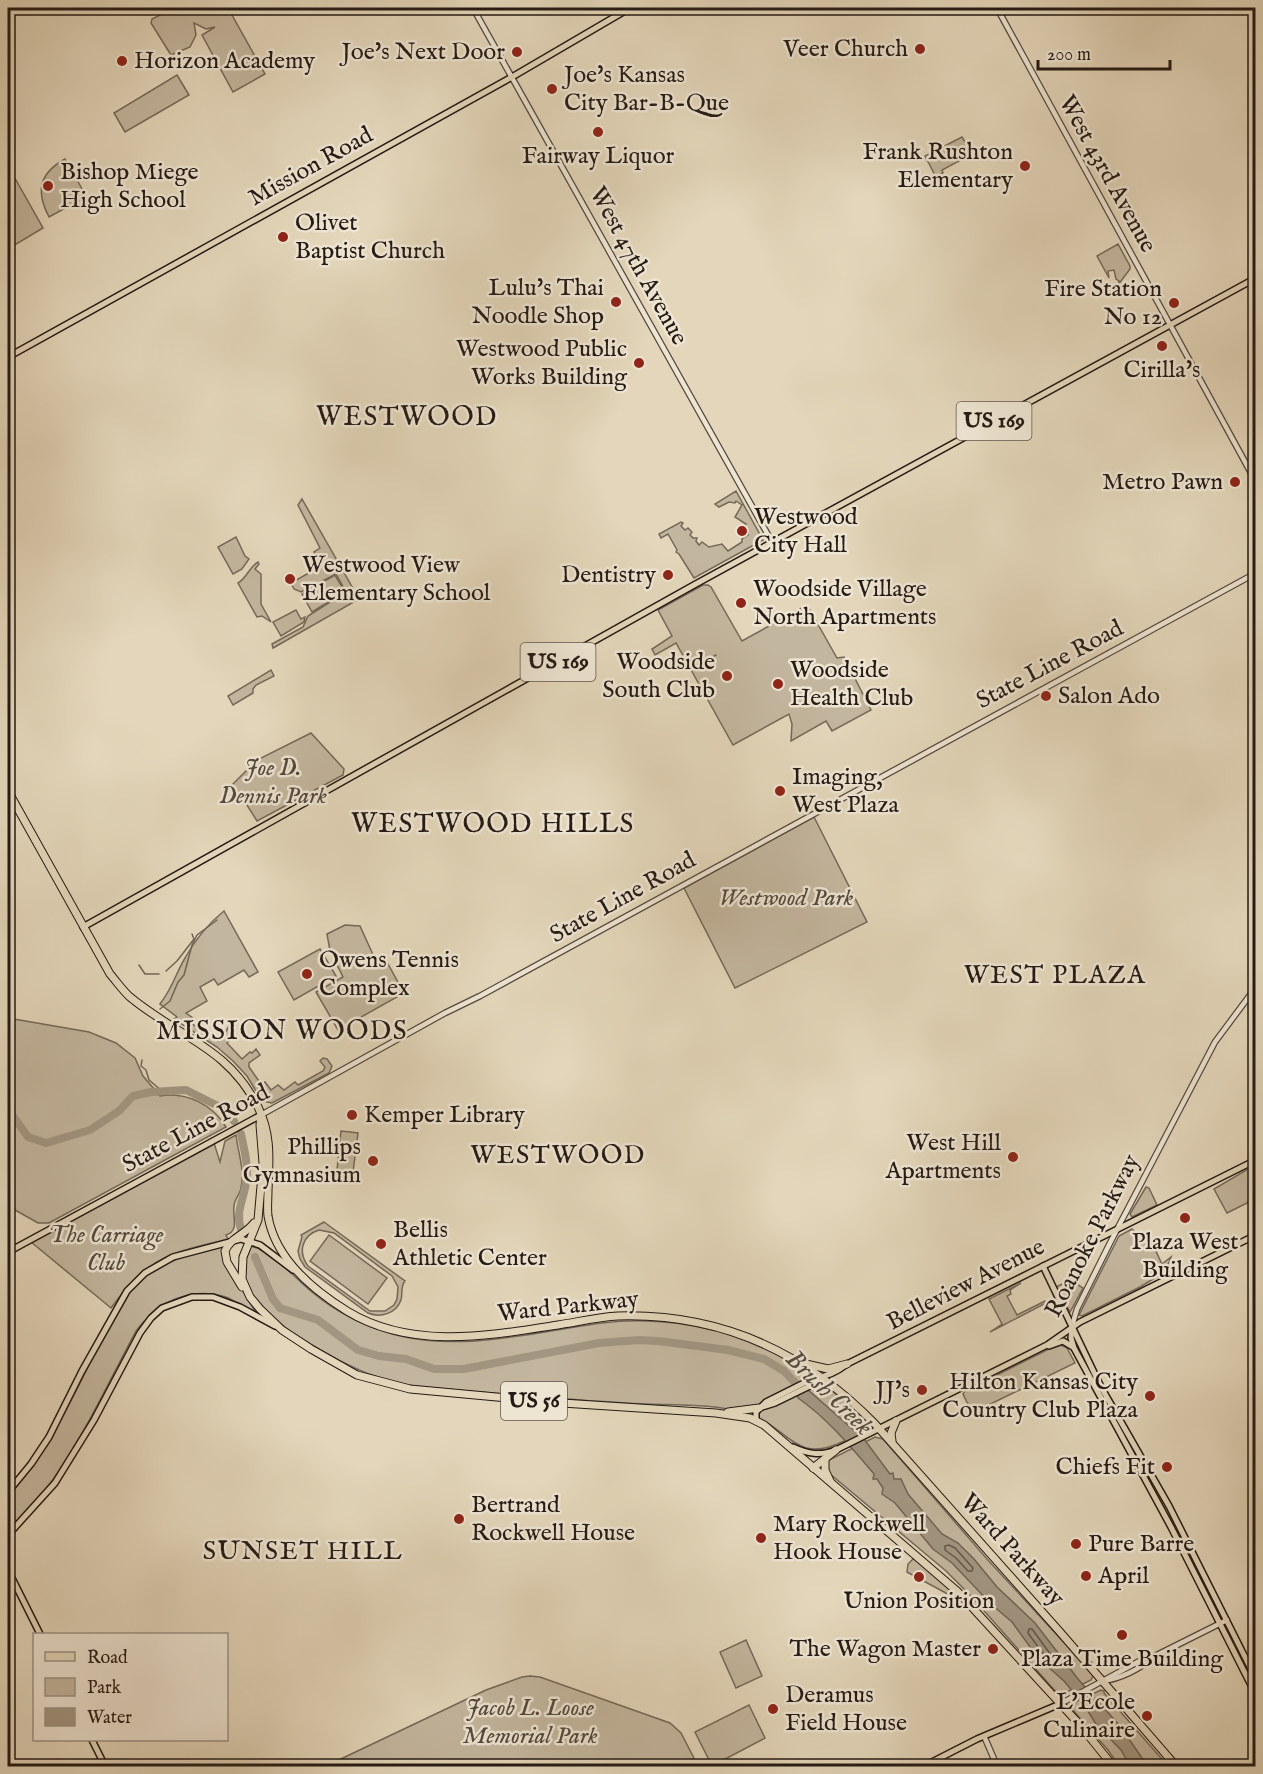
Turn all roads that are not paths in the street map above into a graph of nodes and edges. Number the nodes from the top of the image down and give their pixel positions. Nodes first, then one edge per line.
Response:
1 (473, 8) edge
2 (630, 8) edge
3 (997, 8) edge
4 (512, 77) junction
5 (1256, 278) edge
6 (1169, 325) junction
7 (8, 357) edge
8 (1256, 482) edge
9 (772, 542) junction
10 (1256, 573) edge
11 (8, 791) edge
12 (83, 927) junction
13 (1256, 987) edge
14 (261, 1115) junction
15 (1256, 1160) edge
16 (261, 1183) junction
17 (1116, 1230) junction
18 (1256, 1235) edge
19 (232, 1240) junction
20 (249, 1241) junction
21 (8, 1252) edge
22 (1043, 1266) junction
23 (300, 1275) junction
24 (250, 1297) junction
25 (1072, 1326) junction
26 (282, 1330) junction
27 (1041, 1348) junction
28 (1074, 1348) junction
29 (801, 1362) junction
30 (848, 1364) junction
31 (822, 1378) junction
32 (759, 1408) junction
33 (716, 1413) junction
34 (756, 1420) junction
35 (896, 1421) junction
36 (879, 1429) junction
37 (790, 1446) junction
38 (894, 1446) junction
39 (836, 1450) junction
40 (825, 1459) junction
41 (813, 1468) junction
42 (831, 1484) junction
43 (8, 1492) edge
44 (8, 1535) edge
45 (8, 1570) edge
46 (1198, 1581) junction
47 (1210, 1586) junction
48 (1204, 1593) junction
49 (1216, 1599) junction
50 (1227, 1620) junction
51 (1219, 1624) junction
52 (39, 1633) edge
53 (1256, 1679) edge
54 (1103, 1681) junction
55 (1256, 1695) edge
56 (1060, 1704) junction
57 (984, 1736) junction
58 (92, 1741) edge
59 (105, 1767) edge
60 (924, 1767) edge
61 (997, 1767) edge
62 (1113, 1767) edge
63 (1176, 1767) edge

1 - 4 street, West 47th Avenue
2 - 4 main road, Mission Road
3 - 6 street, West 43rd Avenue
4 - 7 main road, Mission Road
4 - 9 street, West 47th Avenue
5 - 6 main road, US 169
6 - 8 street, West 43rd Avenue
6 - 9 main road, US 169
9 - 12 main road, US 169
10 - 14 street, State Line Road
11 - 12 highway, US 56
12 - 14 highway, US 56
13 - 17 street, Roanoke Parkway
14 - 16 highway, US 56
14 - 21 main road, State Line Road
14 - 23 highway, US 56
15 - 17 main road, Belleview Avenue
16 - 19 highway
16 - 20 highway, US 56
17 - 22 main road, Belleview Avenue
17 - 25 street, Roanoke Parkway
18 - 25 main road
19 - 20 main road, Ward Parkway
19 - 24 highway
19 - 43 main road, Ward Parkway
20 - 23 main road, Ward Parkway
20 - 24 highway, US 56
22 - 25 main road
22 - 30 main road, Belleview Avenue / US 56
23 - 29 highway, Ward Parkway / US 56
24 - 26 highway, US 56
25 - 27 main road, Roanoke Parkway
25 - 28 main road
25 - 47 main road
26 - 33 highway, US 56
26 - 44 main road
27 - 28 main road, US 56
27 - 35 main road, Roanoke Parkway / US 56
28 - 46 main road
29 - 30 highway, US 56
29 - 31 highway, Ward Parkway
30 - 31 main road, Belleview Avenue
31 - 32 main road, Belleview Avenue
31 - 36 highway, Ward Parkway
32 - 33 highway
32 - 34 main road
33 - 34 highway, US 56
34 - 37 highway, US 56
35 - 36 main road, Roanoke Parkway / US 56
35 - 38 highway
36 - 38 highway, Ward Parkway
36 - 39 main road, Roanoke Parkway / US 56
37 - 39 main road, Roanoke Parkway / US 56
37 - 41 highway
38 - 54 highway, Ward Parkway
39 - 40 highway
40 - 41 highway
40 - 42 highway
41 - 42 highway
42 - 56 highway
45 - 52 main road
46 - 47 main road
46 - 48 main road
47 - 49 main road
48 - 49 main road
48 - 51 main road
49 - 50 main road
50 - 51 street
50 - 53 main road
51 - 54 street
51 - 55 main road
54 - 56 street
54 - 63 highway, Ward Parkway
56 - 57 main road
56 - 62 highway
57 - 60 main road
57 - 61 street
58 - 59 main road

